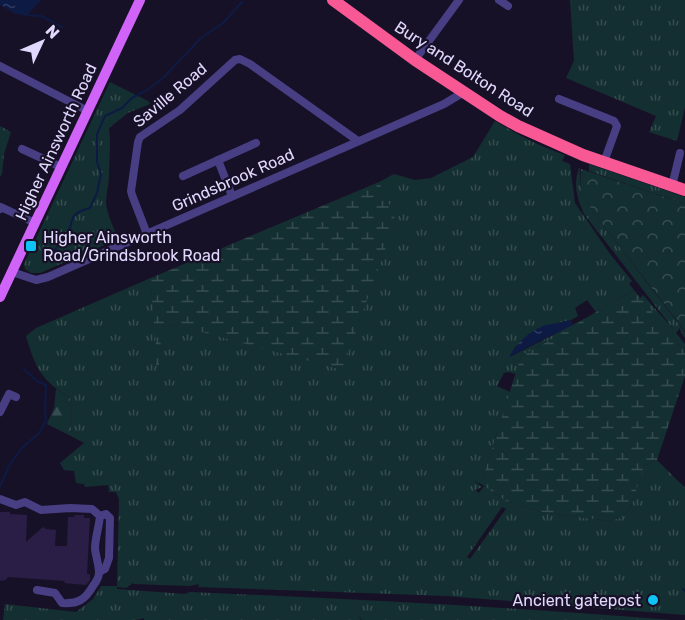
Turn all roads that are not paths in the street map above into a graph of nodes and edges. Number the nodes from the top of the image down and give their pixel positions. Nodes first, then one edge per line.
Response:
1 (140, 0) edge
2 (333, 0) edge
3 (459, 0) edge
4 (499, 0) edge
5 (508, 6) dead end
6 (415, 60) junction
7 (0, 66) edge
8 (464, 92) junction
9 (559, 99) dead end
10 (88, 111) junction
11 (358, 141) junction
12 (256, 143) dead end
13 (22, 149) dead end
14 (680, 153) dead end
15 (218, 160) junction
16 (604, 162) junction
17 (61, 167) junction
18 (183, 176) dead end
19 (672, 186) junction
20 (685, 190) edge
21 (232, 196) junction
22 (0, 209) edge
23 (35, 223) junction
24 (147, 234) junction
25 (12, 272) junction
26 (3, 284) edge
27 (0, 297) edge
28 (16, 397) dead end
29 (0, 412) edge
30 (0, 499) edge
31 (100, 516) junction
32 (99, 572) junction
33 (38, 590) dead end

1 - 10 main road, Higher Ainsworth Road
2 - 6 highway, Bury and Bolton Road
3 - 6 street
4 - 5 street
6 - 8 highway, Bury and Bolton Road
7 - 10 street
8 - 11 street, Grindsbrook Road
8 - 16 highway, Bury and Bolton Road
9 - 16 street
10 - 17 main road, Higher Ainsworth Road
11 - 21 street, Grindsbrook Road
11 - 24 street, Saville Road
12 - 15 street
13 - 17 street
14 - 19 street
15 - 18 street
15 - 21 street
16 - 19 highway, Bury and Bolton Road
17 - 23 main road, Higher Ainsworth Road
19 - 20 highway, Bury and Bolton Road
21 - 24 street, Grindsbrook Road
22 - 23 street
23 - 25 main road, Higher Ainsworth Road
24 - 25 street, Grindsbrook Road
25 - 26 main road, Higher Ainsworth Road
26 - 27 main road, Higher Ainsworth Road
28 - 29 street
30 - 31 street
31 - 32 street
31 - 32 street
32 - 33 street

